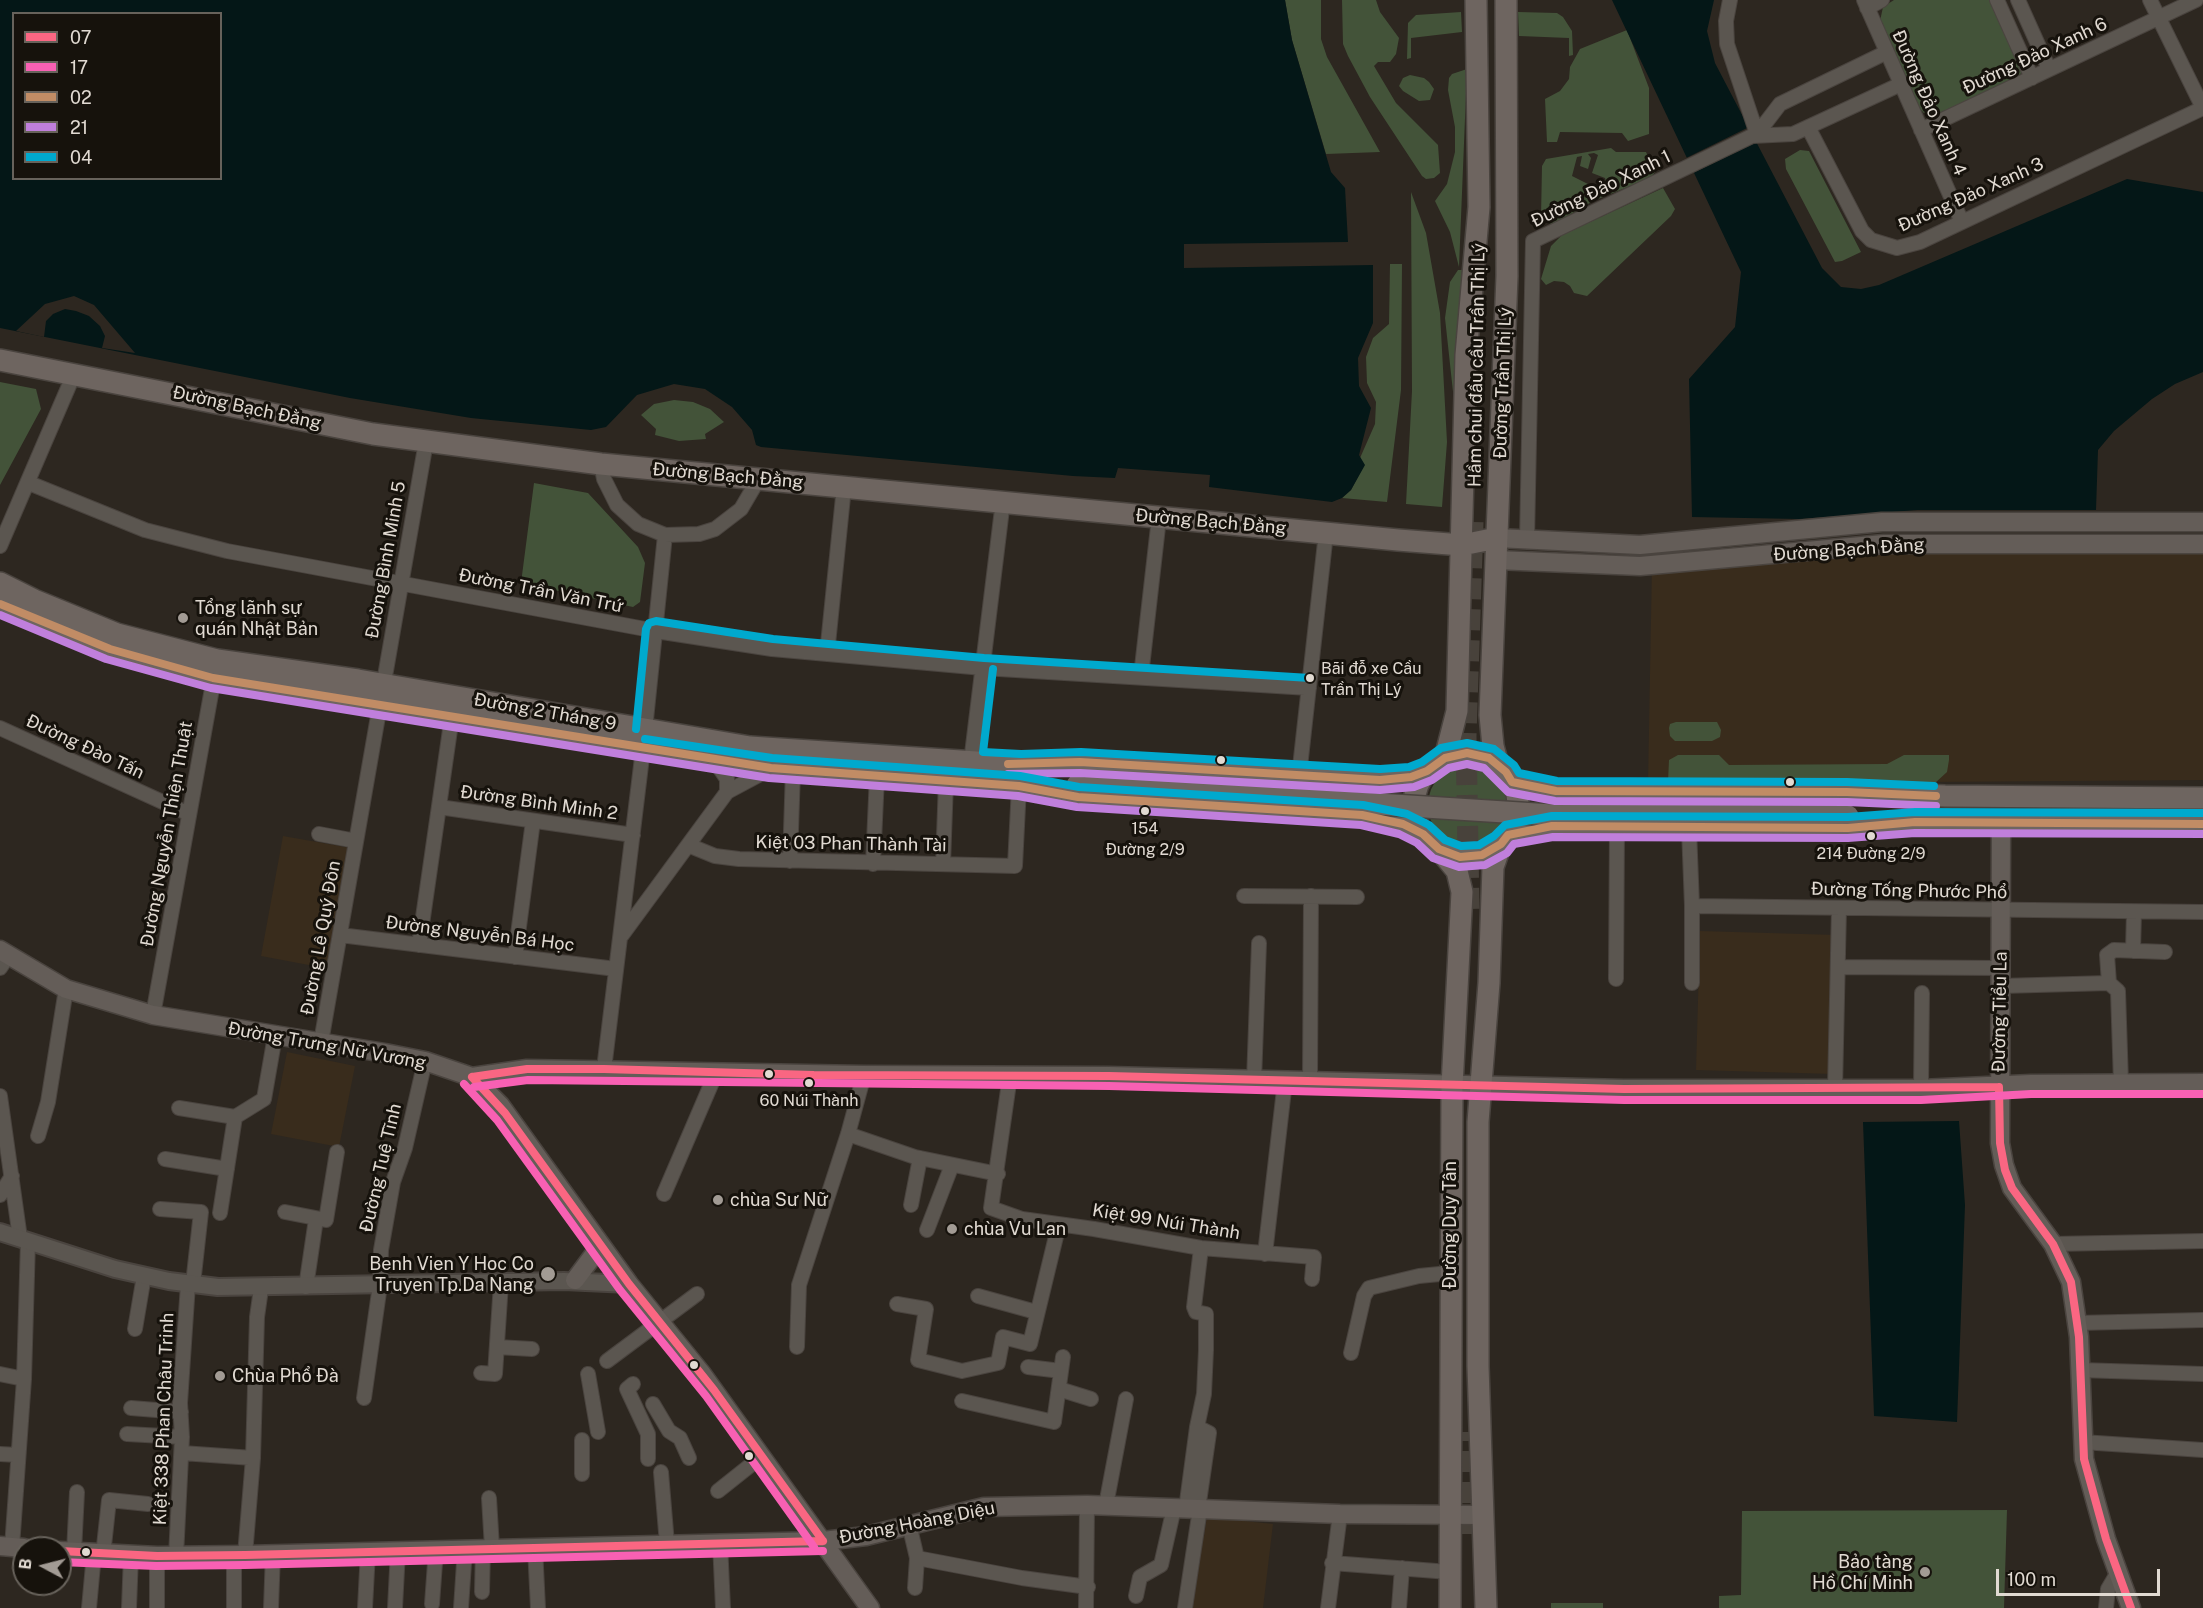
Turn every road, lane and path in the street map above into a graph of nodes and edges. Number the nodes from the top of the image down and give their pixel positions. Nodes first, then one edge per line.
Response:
1 (1476, 0) edge
2 (1506, 0) edge
3 (1730, 0) edge
4 (1882, 0) edge
5 (1998, 0) edge
6 (2018, 0) edge
7 (2150, 0) edge
8 (2196, 0) edge
9 (1865, 4) edge
10 (2158, 18) junction
11 (1887, 52) junction
12 (2049, 69) junction
13 (2032, 78) junction
14 (1901, 84) junction
15 (2203, 108) edge
16 (1808, 126) junction
17 (1921, 130) junction
18 (1754, 135) junction
19 (1479, 207) junction
20 (1962, 222) junction
21 (0, 360) edge
22 (74, 374) junction
23 (426, 442) junction
24 (601, 464) junction
25 (758, 480) junction
26 (29, 483) junction
27 (844, 487) junction
28 (1003, 501) junction
29 (1159, 518) junction
30 (2115, 521) junction
31 (1882, 522) junction
32 (2203, 522) edge
33 (1486, 527) junction
34 (1326, 533) junction
35 (665, 535) junction
36 (1527, 540) junction
37 (1660, 543) junction
38 (2115, 543) junction
39 (1884, 544) junction
40 (2203, 544) edge
41 (1462, 545) junction
42 (0, 546) edge
43 (1496, 560) junction
44 (1660, 565) junction
45 (401, 581) junction
46 (0, 583) edge
47 (0, 604) edge
48 (656, 631) junction
49 (827, 654) junction
50 (1459, 655) junction
51 (1492, 655) junction
52 (983, 668) junction
53 (215, 669) junction
54 (1141, 676) junction
55 (1309, 688) junction
56 (382, 694) junction
57 (452, 716) junction
58 (0, 728) edge
59 (645, 740) junction
60 (1446, 758) junction
61 (714, 760) junction
62 (971, 762) junction
63 (1498, 765) junction
64 (771, 768) junction
65 (793, 770) junction
66 (1427, 771) junction
67 (877, 776) junction
68 (1020, 776) junction
69 (1299, 776) junction
70 (946, 781) junction
71 (1512, 782) junction
72 (728, 792) junction
73 (1916, 796) junction
74 (2203, 798) edge
75 (439, 807) junction
76 (1847, 810) junction
77 (189, 814) junction
78 (533, 821) junction
79 (1915, 822) junction
80 (2001, 824) junction
81 (2203, 824) edge
82 (1617, 828) junction
83 (1689, 829) junction
84 (319, 834) dead end
85 (1423, 834) junction
86 (633, 835) junction
87 (1504, 839) junction
88 (356, 841) junction
89 (688, 845) junction
90 (1439, 849) junction
91 (790, 861) junction
92 (873, 864) junction
93 (943, 864) junction
94 (1244, 896) dead end
95 (1311, 896) junction
96 (1357, 897) dead end
97 (1692, 906) junction
98 (1839, 908) junction
99 (2001, 910) junction
100 (2134, 912) junction
101 (2203, 912) edge
102 (340, 934) junction
103 (620, 937) junction
104 (1259, 943) dead end
105 (419, 945) junction
106 (2133, 951) junction
107 (2164, 952) dead end
108 (515, 957) junction
109 (3, 958) edge
110 (1460, 961) junction
111 (1490, 962) junction
112 (1838, 967) junction
113 (616, 969) junction
114 (2001, 977) junction
115 (1616, 979) dead end
116 (1692, 982) dead end
117 (2109, 983) junction
118 (66, 989) junction
119 (1922, 993) dead end
120 (153, 1015) junction
121 (275, 1036) junction
122 (321, 1042) junction
123 (425, 1061) junction
124 (604, 1069) junction
125 (716, 1073) junction
126 (864, 1075) junction
127 (1010, 1076) junction
128 (472, 1077) junction
129 (1254, 1081) junction
130 (1285, 1081) junction
131 (1310, 1082) junction
132 (2121, 1083) junction
133 (2203, 1083) edge
134 (1452, 1086) junction
135 (1481, 1087) junction
136 (1999, 1087) junction
137 (1835, 1089) junction
138 (1921, 1089) junction
139 (1, 1105) edge
140 (179, 1108) dead end
141 (235, 1117) junction
142 (848, 1134) junction
143 (38, 1136) dead end
144 (337, 1152) dead end
145 (920, 1158) junction
146 (165, 1159) dead end
147 (952, 1165) junction
148 (227, 1169) junction
149 (998, 1174) junction
150 (12, 1176) junction
151 (664, 1194) dead end
152 (0, 1195) edge
153 (911, 1205) dead end
154 (160, 1209) dead end
155 (285, 1212) dead end
156 (219, 1213) dead end
157 (316, 1219) junction
158 (1059, 1224) junction
159 (927, 1230) dead end
160 (0, 1232) edge
161 (24, 1239) junction
162 (2203, 1241) edge
163 (2053, 1244) junction
164 (601, 1245) junction
165 (1201, 1248) junction
166 (1265, 1254) junction
167 (1450, 1274) junction
168 (144, 1275) junction
169 (1312, 1279) dead end
170 (575, 1281) junction
171 (501, 1283) junction
172 (190, 1284) junction
173 (629, 1284) junction
174 (380, 1285) junction
175 (306, 1287) junction
176 (261, 1289) junction
177 (697, 1294) dead end
178 (978, 1296) dead end
179 (897, 1304) dead end
180 (1036, 1312) junction
181 (1450, 1318) junction
182 (1478, 1318) junction
183 (2203, 1320) edge
184 (661, 1323) junction
185 (2078, 1323) junction
186 (135, 1329) dead end
187 (497, 1347) junction
188 (797, 1347) dead end
189 (532, 1349) dead end
190 (1351, 1353) dead end
191 (607, 1362) dead end
192 (1028, 1367) dead end
193 (2080, 1370) junction
194 (481, 1372) dead end
195 (0, 1374) edge
196 (588, 1374) dead end
197 (2203, 1374) edge
198 (24, 1379) junction
199 (633, 1384) dead end
200 (1059, 1389) junction
201 (364, 1398) dead end
202 (1091, 1399) dead end
203 (1126, 1399) dead end
204 (962, 1401) dead end
205 (653, 1404) dead end
206 (131, 1408) dead end
207 (181, 1413) junction
208 (598, 1432) dead end
209 (128, 1434) dead end
210 (182, 1437) junction
211 (582, 1440) dead end
212 (2082, 1442) junction
213 (2203, 1450) edge
214 (182, 1453) junction
215 (0, 1454) edge
216 (18, 1455) junction
217 (762, 1456) junction
218 (253, 1458) junction
219 (648, 1458) dead end
220 (689, 1458) dead end
221 (661, 1472) dead end
222 (582, 1474) dead end
223 (718, 1491) dead end
224 (77, 1492) dead end
225 (489, 1498) dead end
226 (148, 1504) dead end
227 (1087, 1505) junction
228 (1106, 1505) junction
229 (1190, 1509) junction
230 (1340, 1515) junction
231 (1482, 1515) junction
232 (1448, 1516) junction
233 (909, 1524) junction
234 (13, 1536) edge
235 (70, 1536) edge
236 (823, 1541) junction
237 (720, 1542) junction
238 (667, 1544) junction
239 (535, 1547) junction
240 (480, 1548) junction
241 (436, 1549) junction
242 (398, 1550) junction
243 (368, 1551) junction
244 (72, 1552) edge
245 (273, 1553) junction
246 (99, 1554) junction
247 (240, 1555) junction
248 (131, 1556) junction
249 (157, 1556) junction
250 (176, 1556) junction
251 (917, 1558) junction
252 (1332, 1563) junction
253 (1402, 1568) junction
254 (1449, 1572) junction
255 (2118, 1572) junction
256 (1088, 1587) junction
257 (915, 1588) dead end
258 (482, 1592) dead end
259 (1136, 1596) dead end
260 (432, 1604) dead end
261 (2133, 1607) edge
262 (89, 1608) edge
263 (129, 1608) edge
264 (157, 1608) edge
265 (234, 1608) edge
266 (271, 1608) edge
267 (365, 1608) edge
268 (395, 1608) edge
269 (461, 1608) edge
270 (538, 1608) edge
271 (723, 1608) edge
272 (870, 1608) edge
273 (1086, 1608) edge
274 (1185, 1608) edge
275 (1328, 1608) edge
276 (1399, 1608) edge
277 (1449, 1608) edge
278 (1461, 1608) edge
279 (1472, 1608) edge
280 (1486, 1608) edge
281 (2106, 1608) edge

1 - 19 main road, Đường Trần Thị Lý
2 - 33 main road, Hầm chui đầu cầu Trần Thị Lý
3 - 18 street
4 - 9 street
5 - 13 street
6 - 12 street
7 - 10 street
8 - 10 street, Đường Đảo Xanh 6
9 - 11 street, Đường Đảo Xanh 4
10 - 12 street, Đường Đảo Xanh 6
10 - 15 street
11 - 14 street, Đường Đảo Xanh 4
11 - 18 street, Đường Đảo Xanh 1
12 - 13 street, Đường Đảo Xanh 6
13 - 17 street, Đường Đảo Xanh 6
14 - 16 street, Đường Đảo Xanh 1
14 - 17 street, Đường Đảo Xanh 4
15 - 20 street, Đường Đảo Xanh 3
16 - 18 street, Đường Đảo Xanh 1
16 - 20 street, Đường Đảo Xanh 3
17 - 20 street, Đường Đảo Xanh 4
18 - 36 street, Đường Đảo Xanh 1
19 - 33 main road, Hầm chui đầu cầu Trần Thị Lý
19 - 41 main road, Đường Trần Thị Lý
21 - 22 main road, Đường Bạch Đằng
22 - 23 main road, Đường Bạch Đằng
22 - 26 street
23 - 24 main road, Đường Bạch Đằng
23 - 45 street, Đường Bình Minh 5
24 - 25 main road, Đường Bạch Đằng
24 - 35 street
25 - 27 main road, Đường Bạch Đằng
25 - 35 street
26 - 42 street
26 - 45 street, Đường Trần Văn Trứ
27 - 28 main road, Đường Bạch Đằng
27 - 49 street
28 - 29 main road, Đường Bạch Đằng
28 - 52 street
29 - 34 main road, Đường Bạch Đằng
29 - 54 street
30 - 31 main road, Đường Bạch Đằng
30 - 32 main road, Đường Bạch Đằng
30 - 38 main road
31 - 37 main road, Đường Bạch Đằng
31 - 39 main road
33 - 36 main road, Đường Bạch Đằng
33 - 41 main road
33 - 43 main road
34 - 41 main road, Đường Bạch Đằng
34 - 55 street
35 - 48 street
36 - 37 main road, Đường Bạch Đằng
37 - 44 main road
38 - 39 main road, Đường Bạch Đằng
38 - 40 main road, Đường Bạch Đằng
39 - 44 main road, Đường Bạch Đằng
41 - 43 main road
41 - 50 main road, Đường Trần Thị Lý
43 - 44 main road, Đường Bạch Đằng
43 - 51 main road
45 - 48 street, Đường Trần Văn Trứ
45 - 56 street, Đường Bình Minh 5
46 - 53 main road, Đường 2 Tháng 9
47 - 53 main road, Đường 2 Tháng 9
48 - 49 street, Đường Trần Văn Trứ
48 - 59 street
49 - 52 street, Đường Trần Văn Trứ
50 - 51 main road
50 - 60 main road, Đường Trần Thị Lý
51 - 63 main road
52 - 54 street, Đường Trần Văn Trứ
52 - 62 street
53 - 56 main road, Đường 2 Tháng 9
53 - 77 street, Đường Nguyễn Thiện Thuật
54 - 55 street, Đường Trần Văn Trứ
55 - 69 street
56 - 57 main road, Đường 2 Tháng 9
56 - 59 main road, Đường 2 Tháng 9
56 - 88 street, Đường Lê Quý Đôn
57 - 59 main road, Đường 2 Tháng 9
57 - 75 street
58 - 77 street, Đường Đào Tấn
59 - 61 main road, Đường 2 Tháng 9
59 - 62 main road, Đường 2 Tháng 9
59 - 86 street
60 - 63 main road
60 - 66 main road
61 - 64 main road, Đường 2 Tháng 9
61 - 72 street
62 - 68 main road, Đường 2 Tháng 9
63 - 71 main road
64 - 65 main road, Đường 2 Tháng 9
64 - 72 street
65 - 67 main road, Đường 2 Tháng 9
65 - 91 street
66 - 69 main road, Đường 2 Tháng 9
66 - 85 main road
67 - 70 main road, Đường 2 Tháng 9
67 - 92 street
68 - 69 main road, Đường 2 Tháng 9
68 - 70 main road, Đường 2 Tháng 9
68 - 76 main road
68 - 85 main road, Đường 2 Tháng 9
68 - 93 street, Kiệt 03 Phan Thành Tài
70 - 93 street
71 - 73 main road
71 - 87 main road
72 - 89 street
73 - 74 main road
73 - 76 main road
75 - 78 street, Đường Bình Minh 2
75 - 105 street
76 - 79 main road
77 - 120 street, Đường Nguyễn Thiện Thuật
78 - 86 street, Đường Bình Minh 2
78 - 108 street
79 - 80 main road
79 - 83 main road
80 - 81 main road
80 - 99 main road, Đường Tiểu La
82 - 83 main road
82 - 87 main road
82 - 115 street
83 - 97 street
84 - 88 street, Đường Lê Quý Đôn
85 - 90 main road
86 - 103 street
87 - 90 main road
87 - 111 main road, Đường Duy Tân
88 - 102 street, Đường Lê Quý Đôn
89 - 91 street, Kiệt 03 Phan Thành Tài
89 - 103 street
90 - 110 main road, Đường Duy Tân
91 - 92 street, Kiệt 03 Phan Thành Tài
92 - 93 street, Kiệt 03 Phan Thành Tài
94 - 95 street
95 - 96 street
95 - 131 street
97 - 98 street, Đường Tống Phước Phổ
97 - 116 street
98 - 99 street, Đường Tống Phước Phổ
98 - 112 street
99 - 100 street, Đường Tống Phước Phổ
99 - 114 main road, Đường Tiểu La
100 - 101 street, Đường Tống Phước Phổ
100 - 106 street
102 - 105 street, Đường Nguyễn Bá Học
102 - 122 street, Đường Lê Quý Đôn
103 - 113 street
104 - 129 street
105 - 108 street, Đường Nguyễn Bá Học
106 - 107 street
106 - 117 street
108 - 113 street, Đường Nguyễn Bá Học
109 - 118 main road, Đường Trưng Nữ Vương
110 - 111 main road
110 - 134 main road, Đường Duy Tân
111 - 135 main road, Đường Duy Tân
112 - 114 street
112 - 137 street
113 - 124 street
114 - 117 street
114 - 136 main road, Đường Tiểu La
117 - 132 street
118 - 120 main road, Đường Trưng Nữ Vương
118 - 143 street
119 - 138 street
120 - 121 main road, Đường Trưng Nữ Vương
121 - 122 main road, Đường Trưng Nữ Vương
121 - 141 street
122 - 123 main road, Đường Trưng Nữ Vương
123 - 128 main road, Đường Trưng Nữ Vương
123 - 174 street, Đường Tuệ Tĩnh
124 - 125 main road
124 - 128 main road
125 - 126 main road
125 - 151 street
126 - 127 main road
126 - 142 street
127 - 129 main road
127 - 149 street
128 - 164 main road, Đường Trưng Nữ Vương
129 - 130 main road
130 - 131 main road
130 - 166 street
131 - 134 main road
132 - 133 main road
132 - 136 main road
134 - 135 main road
134 - 167 main road, Đường Duy Tân
135 - 137 main road
135 - 182 main road, Đường Duy Tân
136 - 138 main road
136 - 163 main road, Đường Tiểu La
137 - 138 main road
139 - 150 street
140 - 141 street
141 - 148 street
142 - 145 street
142 - 188 street
144 - 157 street
145 - 147 street
145 - 153 street
146 - 148 street
147 - 149 street
147 - 159 street
148 - 156 street
149 - 158 street, Kiệt 99 Núi Thành
150 - 152 street
150 - 161 street
154 - 172 street, Kiệt 338 Phan Châu Trinh
155 - 157 street
157 - 175 street
158 - 165 street, Kiệt 99 Núi Thành
158 - 180 street
160 - 161 street
161 - 168 street
161 - 198 street
162 - 163 street
163 - 185 main road, Đường Tiểu La
164 - 170 main road
164 - 173 main road, Đường Trưng Nữ Vương
165 - 166 street, Kiệt 99 Núi Thành
165 - 229 street
166 - 169 street, Kiệt 99 Núi Thành
167 - 181 main road, Đường Duy Tân
167 - 190 street
168 - 172 street
168 - 186 street
170 - 171 street
170 - 173 street
171 - 174 street
171 - 187 street
172 - 176 street
172 - 207 street, Kiệt 338 Phan Châu Trinh
173 - 184 main road, Đường Trưng Nữ Vương
174 - 175 street
174 - 201 street, Đường Tuệ Tĩnh
175 - 176 street
176 - 218 street
177 - 184 street
178 - 180 street
179 - 180 street
181 - 182 main road
181 - 232 main road, Đường Duy Tân
182 - 231 main road, Đường Duy Tân
183 - 185 street
184 - 191 street
184 - 217 main road, Đường Trưng Nữ Vương
185 - 193 main road, Đường Tiểu La
187 - 189 street
187 - 194 street
192 - 200 street
193 - 197 street
193 - 212 main road, Đường Tiểu La
195 - 198 street
196 - 208 street
198 - 216 street
199 - 219 street
200 - 202 street
200 - 204 street
203 - 228 street
205 - 220 street
206 - 207 street
207 - 210 street, Kiệt 338 Phan Châu Trinh
209 - 210 street
210 - 214 street, Kiệt 338 Phan Châu Trinh
211 - 222 street
212 - 213 street
212 - 255 main road, Đường Tiểu La
214 - 218 street
214 - 250 street, Kiệt 338 Phan Châu Trinh
215 - 216 street
216 - 234 street
217 - 223 street
217 - 236 main road, Đường Trưng Nữ Vương
218 - 247 street
221 - 238 street
224 - 235 street
225 - 240 street
226 - 246 street
227 - 228 main road, Đường Hoàng Diệu
227 - 233 main road, Đường Hoàng Diệu
227 - 256 street
228 - 229 main road, Đường Hoàng Diệu
229 - 230 main road, Đường Hoàng Diệu
229 - 259 street
229 - 274 street
230 - 232 main road, Đường Hoàng Diệu
230 - 252 street
231 - 232 main road, Đường Hoàng Diệu
231 - 280 main road, Đường Duy Tân
232 - 254 main road, Đường Duy Tân
233 - 236 main road, Đường Hoàng Diệu
233 - 251 street
236 - 237 main road, Đường Hoàng Diệu
236 - 272 main road, Đường Trưng Nữ Vương
237 - 238 main road, Đường Hoàng Diệu
237 - 271 street
238 - 239 main road, Đường Hoàng Diệu
239 - 240 main road, Đường Hoàng Diệu
239 - 270 street
240 - 241 main road, Đường Hoàng Diệu
240 - 258 street
240 - 269 street
241 - 242 main road, Đường Hoàng Diệu
241 - 260 street
242 - 243 main road, Đường Hoàng Diệu
242 - 268 street
243 - 245 main road, Đường Hoàng Diệu
243 - 267 street
244 - 246 main road, Đường Hoàng Diệu
245 - 247 main road, Đường Hoàng Diệu
245 - 266 street
246 - 248 main road, Đường Hoàng Diệu
246 - 262 street
247 - 250 main road, Đường Hoàng Diệu
247 - 265 street
248 - 249 main road, Đường Hoàng Diệu
248 - 263 street
249 - 250 main road, Đường Hoàng Diệu
249 - 264 street
251 - 256 street
251 - 257 street
252 - 253 street
252 - 275 street
253 - 254 street
253 - 276 street
254 - 277 main road, Đường Duy Tân
255 - 261 main road, Đường Tiểu La
255 - 281 street
256 - 273 street
278 - 279 main road

